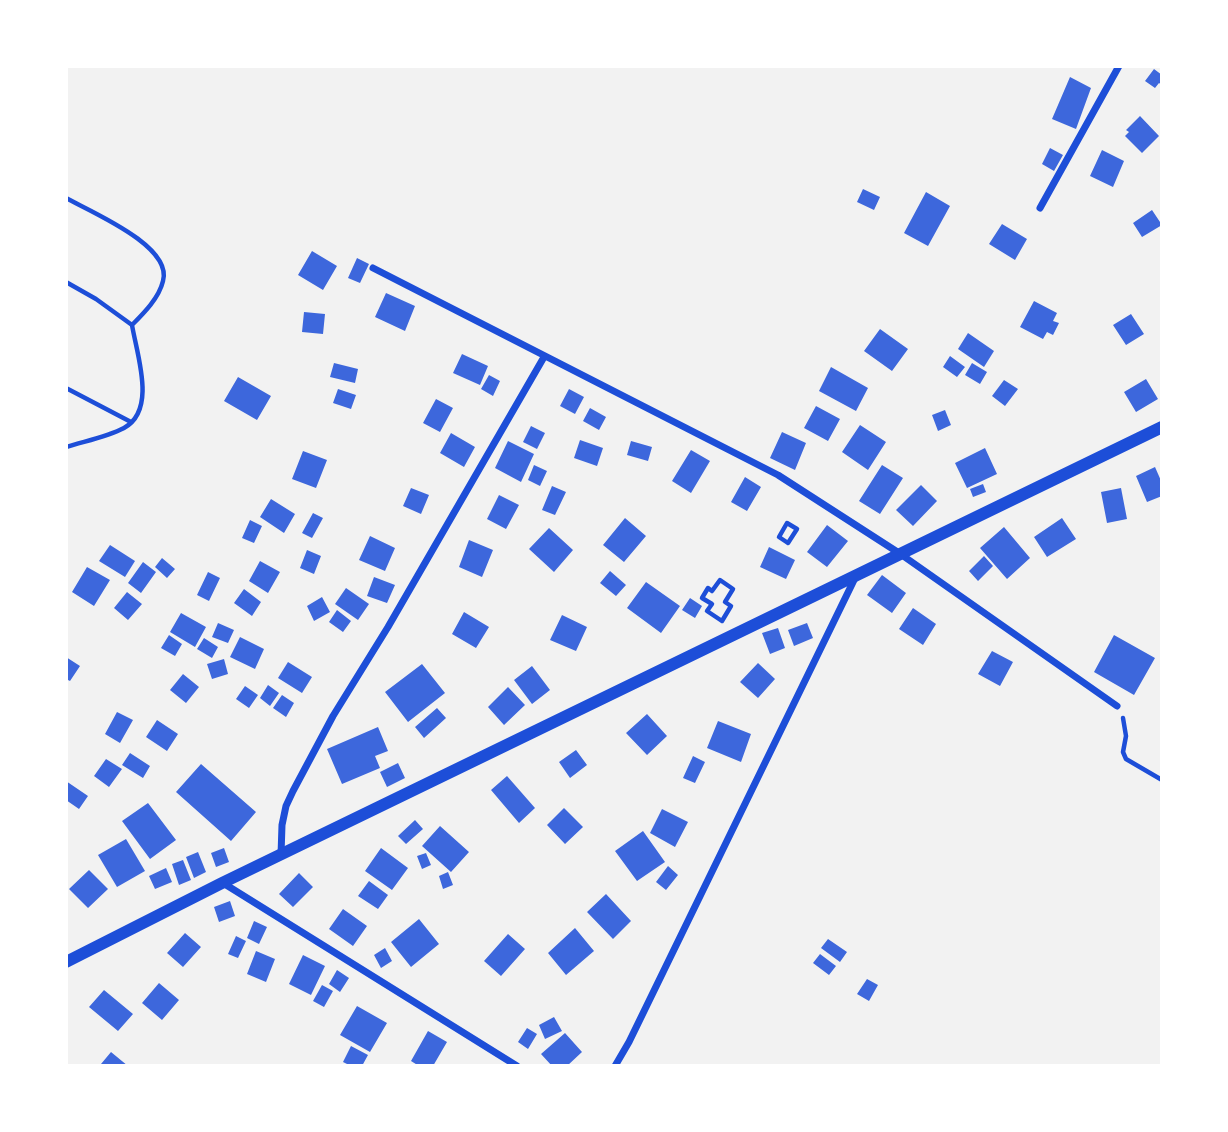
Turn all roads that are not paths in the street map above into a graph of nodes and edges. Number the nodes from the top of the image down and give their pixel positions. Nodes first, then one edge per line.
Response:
1 (1119, 66) edge
2 (1040, 208) dead end
3 (373, 268) dead end
4 (544, 357) junction
5 (1161, 427) edge
6 (899, 553) junction
7 (858, 573) junction
8 (1117, 706) road end
9 (281, 855) junction
10 (222, 883) junction
11 (66, 962) edge
12 (517, 1066) edge
13 (615, 1066) edge

1 - 2 street
3 - 4 street
4 - 6 street
4 - 9 street
5 - 6 street
6 - 7 street
6 - 8 street
7 - 9 street
7 - 13 street
9 - 10 street
10 - 11 street
10 - 12 street

